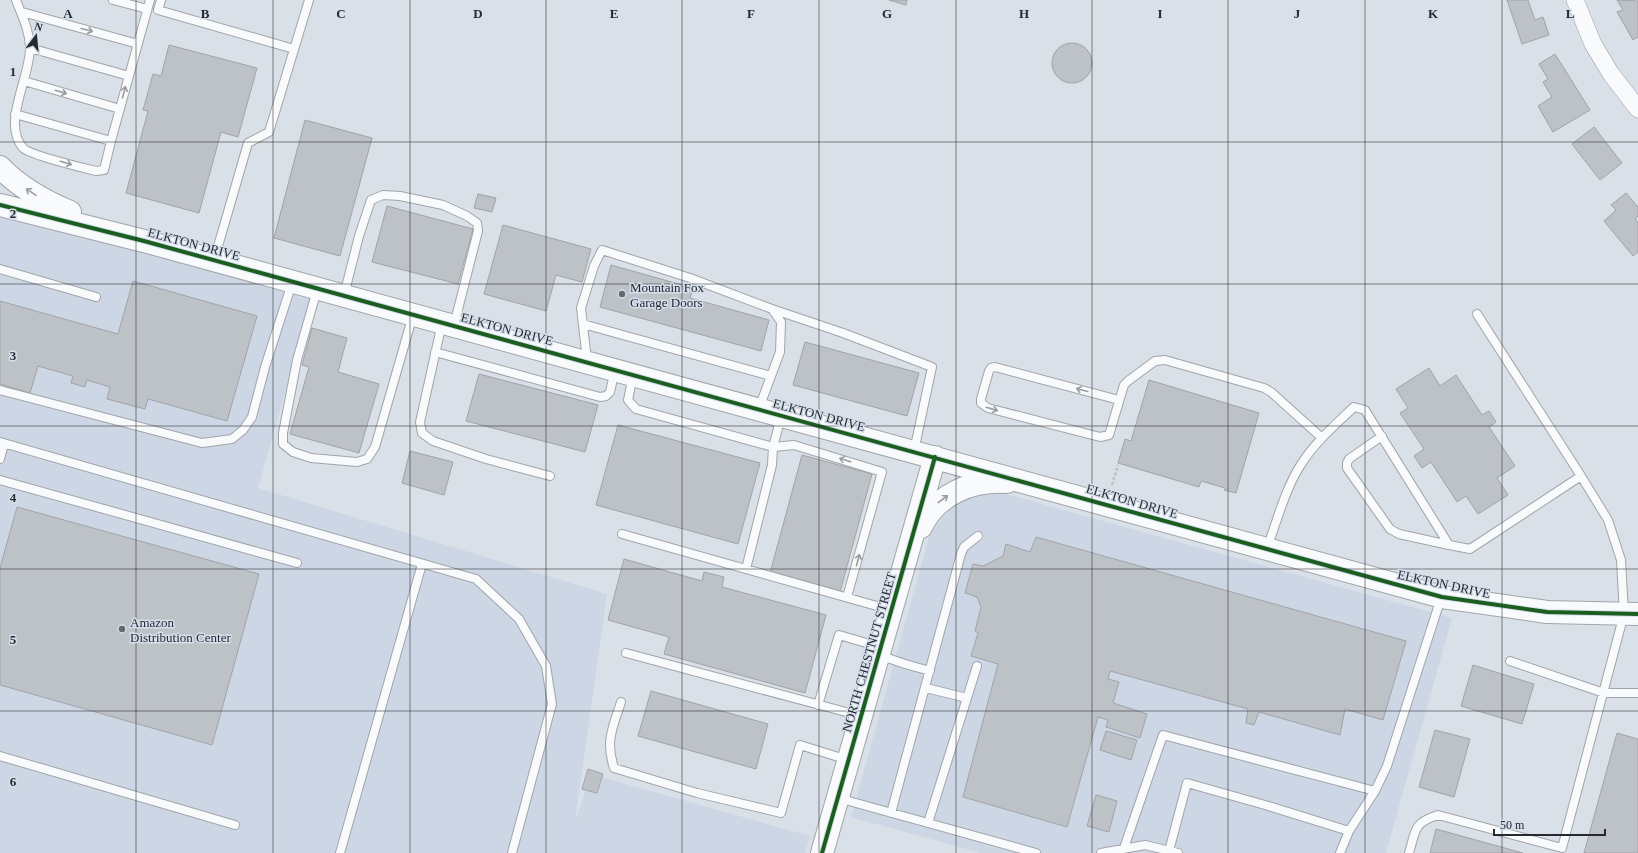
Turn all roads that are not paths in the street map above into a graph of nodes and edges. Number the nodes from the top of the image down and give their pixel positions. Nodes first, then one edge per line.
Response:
1 (16, 0) edge
2 (113, 0) edge
3 (150, 0) edge
4 (161, 0) edge
5 (309, 0) edge
6 (1575, 0) edge
7 (147, 9) junction
8 (22, 12) junction
9 (138, 44) junction
10 (30, 48) junction
11 (294, 49) junction
12 (128, 76) junction
13 (24, 81) junction
14 (120, 109) junction
15 (1638, 109) edge
16 (15, 114) junction
17 (111, 141) junction
18 (0, 166) edge
19 (0, 205) edge
20 (144, 241) junction
21 (214, 260) junction
22 (0, 269) edge
23 (292, 281) junction
24 (317, 288) junction
25 (344, 295) junction
26 (96, 297) dead end
27 (772, 309) junction
28 (414, 314) junction
29 (1477, 314) dead end
30 (448, 324) junction
31 (583, 324) junction
32 (435, 352) junction
33 (587, 362) junction
34 (624, 372) junction
35 (771, 376) junction
36 (0, 390) edge
37 (1119, 400) junction
38 (758, 408) junction
39 (782, 415) junction
40 (1382, 436) junction
41 (1322, 438) junction
42 (2, 443) edge
43 (773, 447) junction
44 (914, 451) junction
45 (935, 457) junction
46 (0, 459) edge
47 (550, 476) dead end
48 (1581, 476) junction
49 (0, 480) edge
50 (1035, 485) junction
51 (622, 534) dead end
52 (978, 536) dead end
53 (1449, 545) junction
54 (1266, 549) junction
55 (907, 555) junction
56 (298, 563) dead end
57 (422, 564) junction
58 (746, 569) junction
59 (847, 597) junction
60 (1442, 597) junction
61 (892, 610) junction
62 (1631, 614) edge
63 (880, 651) junction
64 (626, 653) dead end
65 (1510, 661) dead end
66 (978, 666) dead end
67 (930, 671) junction
68 (926, 688) junction
69 (1604, 693) junction
70 (1638, 693) edge
71 (967, 698) junction
72 (621, 702) dead end
73 (818, 705) junction
74 (861, 717) junction
75 (0, 756) edge
76 (849, 760) junction
77 (1375, 790) junction
78 (838, 798) junction
79 (891, 813) junction
80 (928, 823) junction
81 (235, 825) dead end
82 (1349, 830) junction
83 (1124, 848) junction
84 (1169, 851) junction
85 (340, 853) edge
86 (512, 853) edge
87 (822, 853) edge
88 (1036, 853) edge
89 (1101, 853) edge
90 (1178, 853) edge
91 (1340, 853) edge
92 (1409, 853) edge

1 - 8 lane
2 - 7 lane
3 - 7 lane
4 - 11 lane
5 - 11 lane
6 - 15 street
7 - 9 lane
8 -> 9 lane
8 - 10 lane
9 - 12 lane
10 - 12 lane
10 - 13 lane
11 - 21 lane
14 -> 12 lane
13 -> 14 lane
13 - 16 lane
14 - 17 lane
16 - 17 lane
16 -> 17 lane
20 -> 18 street
19 - 20 street, ELKTON DRIVE
20 - 21 street, ELKTON DRIVE
21 - 23 street, ELKTON DRIVE
22 - 26 lane
23 - 24 street, ELKTON DRIVE
23 - 36 lane
24 - 25 street, ELKTON DRIVE
24 - 28 lane
25 - 28 street, ELKTON DRIVE
25 - 30 lane
27 - 31 lane
27 - 35 lane
27 - 44 lane
28 - 30 street, ELKTON DRIVE
29 - 48 lane
30 - 32 lane
30 - 33 street, ELKTON DRIVE
31 - 33 lane
31 - 35 lane
32 - 34 lane
32 - 47 lane
33 - 34 street, ELKTON DRIVE
34 - 38 street, ELKTON DRIVE
34 - 43 lane
35 - 38 lane
37 -> 37 lane
37 - 41 lane
38 - 39 street, ELKTON DRIVE
39 - 43 lane
39 - 44 street, ELKTON DRIVE
40 - 41 lane
40 - 53 lane
40 - 53 lane
41 - 54 lane
42 - 46 lane
42 - 57 lane
43 - 58 lane
59 -> 43 lane
44 - 45 street, ELKTON DRIVE
45 - 50 street, ELKTON DRIVE
45 - 55 street, NORTH CHESTNUT STREET
48 - 53 lane
48 - 62 lane
49 - 56 lane
50 - 54 street, ELKTON DRIVE
55 -> 50 street
51 - 58 lane
52 - 67 lane
54 - 60 street, ELKTON DRIVE
55 - 61 street, NORTH CHESTNUT STREET
57 - 85 lane
57 - 86 lane
58 - 59 lane
59 - 61 lane
60 - 62 street, ELKTON DRIVE
60 - 77 lane
61 - 63 street, NORTH CHESTNUT STREET
62 - 69 lane
63 - 67 lane
63 - 73 lane
63 - 74 street, NORTH CHESTNUT STREET
64 - 73 lane
65 - 69 lane
66 - 71 lane
67 - 68 lane
68 - 71 lane
68 - 79 lane
69 - 70 lane
69 - 92 lane
71 - 80 lane
72 - 76 lane
73 - 74 lane
74 - 76 street, NORTH CHESTNUT STREET
75 - 81 lane
76 - 78 street, NORTH CHESTNUT STREET
77 - 82 lane
77 - 83 lane
78 - 79 lane
78 - 87 street, NORTH CHESTNUT STREET
79 - 80 lane
80 - 88 lane
82 - 84 lane
82 - 91 lane
83 - 84 lane
83 - 89 lane
84 - 90 lane

